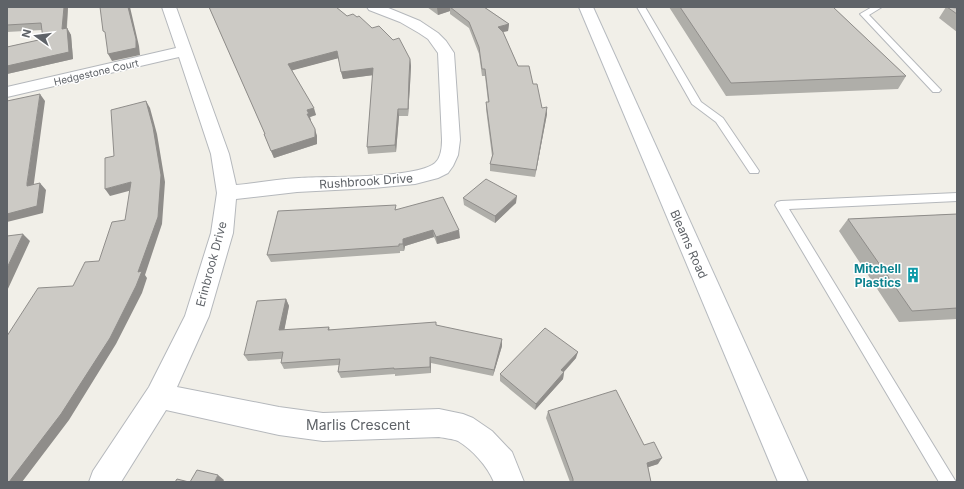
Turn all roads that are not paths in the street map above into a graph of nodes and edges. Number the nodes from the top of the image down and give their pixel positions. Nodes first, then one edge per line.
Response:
1 (169, 7) edge
2 (374, 7) edge
3 (586, 7) edge
4 (641, 7) edge
5 (878, 7) edge
6 (184, 51) junction
7 (936, 90) dead end
8 (7, 92) edge
9 (754, 171) dead end
10 (227, 193) junction
11 (957, 197) edge
12 (159, 396) junction
13 (104, 482) edge
14 (509, 482) edge
15 (793, 482) edge
16 (948, 482) edge

1 - 6 street, Erinbrook Drive
2 - 10 street, Rushbrook Drive
3 - 15 street, Bleams Road
4 - 9 lane
5 - 7 lane
6 - 8 street, Hedgestone Court
6 - 10 street, Erinbrook Drive
10 - 12 street, Erinbrook Drive
11 - 16 lane
12 - 13 street, Erinbrook Drive
12 - 14 street, Marlis Crescent

